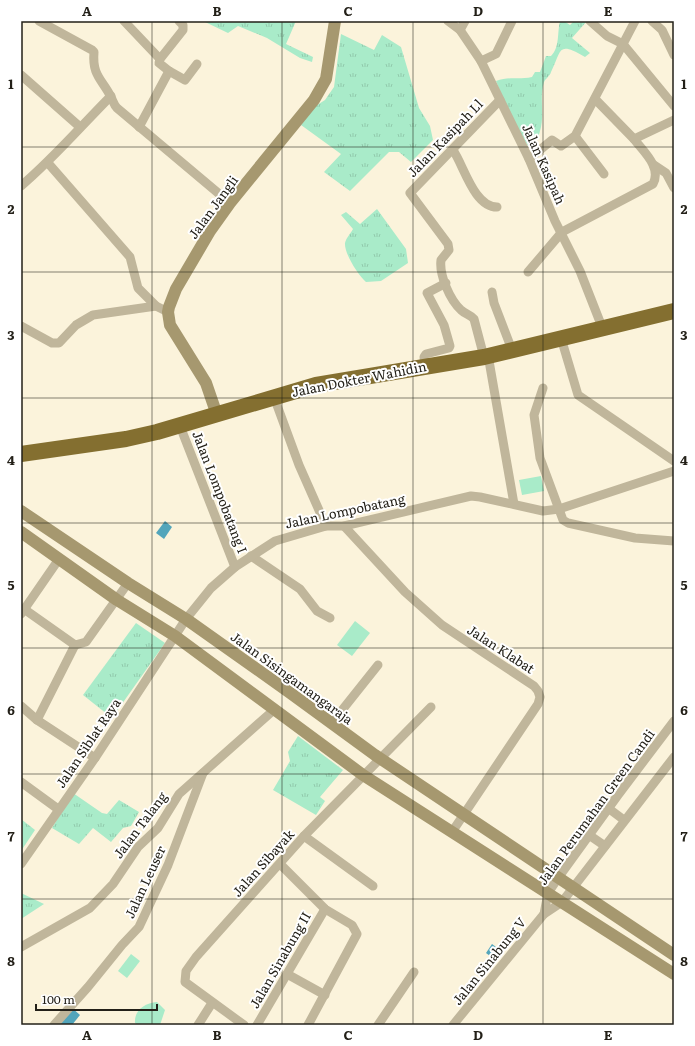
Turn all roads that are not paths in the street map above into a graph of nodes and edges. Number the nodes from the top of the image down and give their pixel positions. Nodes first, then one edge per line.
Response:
1 (39, 21) edge
2 (124, 21) edge
3 (179, 21) edge
4 (335, 21) edge
5 (448, 21) edge
6 (465, 21) edge
7 (512, 21) edge
8 (635, 21) edge
9 (652, 21) edge
10 (592, 22) edge
11 (460, 30) junction
12 (623, 44) junction
13 (674, 55) edge
14 (160, 59) junction
15 (481, 61) junction
16 (197, 64) dead end
17 (168, 71) junction
18 (21, 75) edge
19 (111, 96) junction
20 (595, 99) junction
21 (500, 100) junction
22 (674, 106) edge
23 (674, 120) edge
24 (80, 127) junction
25 (139, 127) junction
26 (575, 136) junction
27 (634, 139) junction
28 (452, 150) junction
29 (529, 159) junction
30 (48, 163) junction
31 (654, 165) junction
32 (604, 174) dead end
33 (21, 186) edge
34 (674, 188) edge
35 (230, 203) junction
36 (497, 208) dead end
37 (562, 232) junction
38 (528, 272) dead end
39 (446, 283) junction
40 (492, 292) dead end
41 (156, 306) junction
42 (674, 311) edge
43 (168, 312) junction
44 (21, 326) edge
45 (602, 327) junction
46 (561, 338) junction
47 (512, 350) junction
48 (486, 356) junction
49 (425, 366) junction
50 (543, 388) dead end
51 (274, 397) junction
52 (217, 415) junction
53 (180, 426) junction
54 (21, 454) edge
55 (674, 461) edge
56 (674, 471) edge
57 (514, 504) junction
58 (559, 509) junction
59 (21, 511) edge
60 (326, 526) junction
61 (344, 526) junction
62 (47, 529) junction
63 (21, 532) edge
64 (674, 541) edge
65 (38, 544) junction
66 (251, 556) junction
67 (59, 558) junction
68 (235, 568) junction
69 (128, 583) junction
70 (117, 600) junction
71 (22, 611) edge
72 (330, 618) dead end
73 (186, 619) junction
74 (175, 636) junction
75 (75, 645) junction
76 (378, 665) dead end
77 (21, 706) edge
78 (431, 707) dead end
79 (274, 709) junction
80 (37, 720) junction
81 (674, 721) edge
82 (331, 724) junction
83 (674, 757) edge
84 (95, 758) junction
85 (381, 759) junction
86 (204, 772) junction
87 (363, 775) junction
88 (21, 782) edge
89 (608, 808) junction
90 (58, 809) junction
91 (463, 814) junction
92 (624, 820) junction
93 (452, 832) junction
94 (589, 835) junction
95 (304, 836) junction
96 (605, 846) junction
97 (23, 858) edge
98 (280, 864) junction
99 (558, 878) junction
100 (373, 886) dead end
101 (573, 888) junction
102 (548, 893) junction
103 (562, 902) junction
104 (325, 909) junction
105 (544, 914) junction
106 (21, 947) edge
107 (674, 954) edge
108 (414, 972) dead end
109 (287, 974) junction
110 (674, 974) edge
111 (326, 995) junction
112 (212, 1003) junction
113 (378, 1024) edge
114 (53, 1025) edge
115 (198, 1025) edge
116 (244, 1025) edge
117 (257, 1025) edge
118 (308, 1025) edge
119 (453, 1025) edge

1 - 19 street
2 - 14 street
3 - 14 street
4 - 35 main road, Jalan Jangli
5 - 11 street, Jalan Kasipah
6 - 11 street
7 - 15 street
8 - 12 street
9 - 13 street
10 - 12 street
11 - 15 street, Jalan Kasipah
12 - 20 street
12 - 22 street
14 - 17 street
15 - 21 street, Jalan Kasipah
16 - 17 street
17 - 25 street
18 - 24 street
19 - 24 street
19 - 25 street
20 - 26 street
20 - 27 street
21 - 28 street, Jalan Kasipah Ll
21 - 29 street, Jalan Kasipah
23 - 27 street
24 - 30 street
25 - 35 street
26 - 29 street
26 - 32 street
27 - 31 street
28 - 36 street
28 - 39 street, Jalan Kasipah Ll
29 - 37 street, Jalan Kasipah
30 - 33 street
30 - 41 street
31 - 34 street
31 - 37 street
35 - 43 main road, Jalan Jangli
37 - 38 street
37 - 45 street, Jalan Kasipah
39 - 48 street, Jalan Kasipah Ll
39 - 49 street
40 - 47 street
41 - 43 street
41 - 44 street
42 - 45 highway, Jalan Dokter Wahidin
43 - 52 main road
45 - 46 highway, Jalan Dokter Wahidin
46 - 47 highway, Jalan Dokter Wahidin
46 - 55 street
47 - 48 highway, Jalan Dokter Wahidin
48 - 49 highway, Jalan Dokter Wahidin
48 - 57 street
49 - 51 highway, Jalan Dokter Wahidin
50 - 58 street
51 - 52 highway, Jalan Dokter Wahidin
51 - 60 street
52 - 53 highway, Jalan Dokter Wahidin
53 - 54 highway, Jalan Dokter Wahidin
53 - 68 street, Jalan Lompobatang I
56 - 58 street, Jalan Lompobatang
57 - 58 street, Jalan Lompobatang
57 - 61 street, Jalan Lompobatang
58 - 64 street
59 - 62 main road, Jalan Sisingamangaraja
60 - 61 street, Jalan Lompobatang
60 - 66 street, Jalan Lompobatang
61 - 91 street, Jalan Klabat
62 - 65 main road
62 - 69 main road, Jalan Sisingamangaraja
63 - 65 main road
65 - 67 main road
66 - 68 street, Jalan Lompobatang
66 - 72 street
67 - 70 main road
67 - 71 street
68 - 73 street, Jalan Lompobatang
69 - 70 street
69 - 73 main road, Jalan Sisingamangaraja
70 - 74 main road
70 - 75 street
71 - 75 street
73 - 74 street
73 - 82 main road, Jalan Sisingamangaraja
74 - 79 main road
74 - 84 street, Jalan Siblat Raya
75 - 80 street
76 - 82 street
77 - 80 street
78 - 85 street
79 - 86 street, Jalan Talang
79 - 87 main road
80 - 84 street
81 - 89 street, Jalan Perumahan Green Candi
82 - 85 main road, Jalan Sisingamangaraja
83 - 92 street
84 - 90 street, Jalan Siblat Raya
85 - 87 street
85 - 91 main road, Jalan Sisingamangaraja
86 - 106 street, Jalan Talang
86 - 114 street, Jalan Leuser
87 - 93 main road
87 - 95 street, Jalan Sibayak
88 - 90 street
89 - 92 street
89 - 94 street, Jalan Perumahan Green Candi
90 - 97 street, Jalan Siblat Raya
91 - 93 street
91 - 99 main road, Jalan Sisingamangaraja
92 - 96 street
93 - 102 main road
94 - 96 street
94 - 99 street, Jalan Perumahan Green Candi
95 - 98 street, Jalan Sibayak
95 - 100 street
96 - 101 street
98 - 104 street
98 - 112 street, Jalan Sibayak
99 - 101 main road, Jalan Sisingamangaraja
99 - 102 street, Jalan Perumahan Green Candi
101 - 103 street
101 - 107 main road, Jalan Sisingamangaraja
102 - 103 main road
102 - 105 street, Jalan Perumahan Green Candi
103 - 105 street
103 - 110 main road
104 - 109 street, Jalan Sinabung II
104 - 111 street
105 - 119 street, Jalan Sinabung V
108 - 113 street
109 - 111 street
109 - 117 street, Jalan Sinabung II
111 - 118 street
112 - 115 street
112 - 116 street

